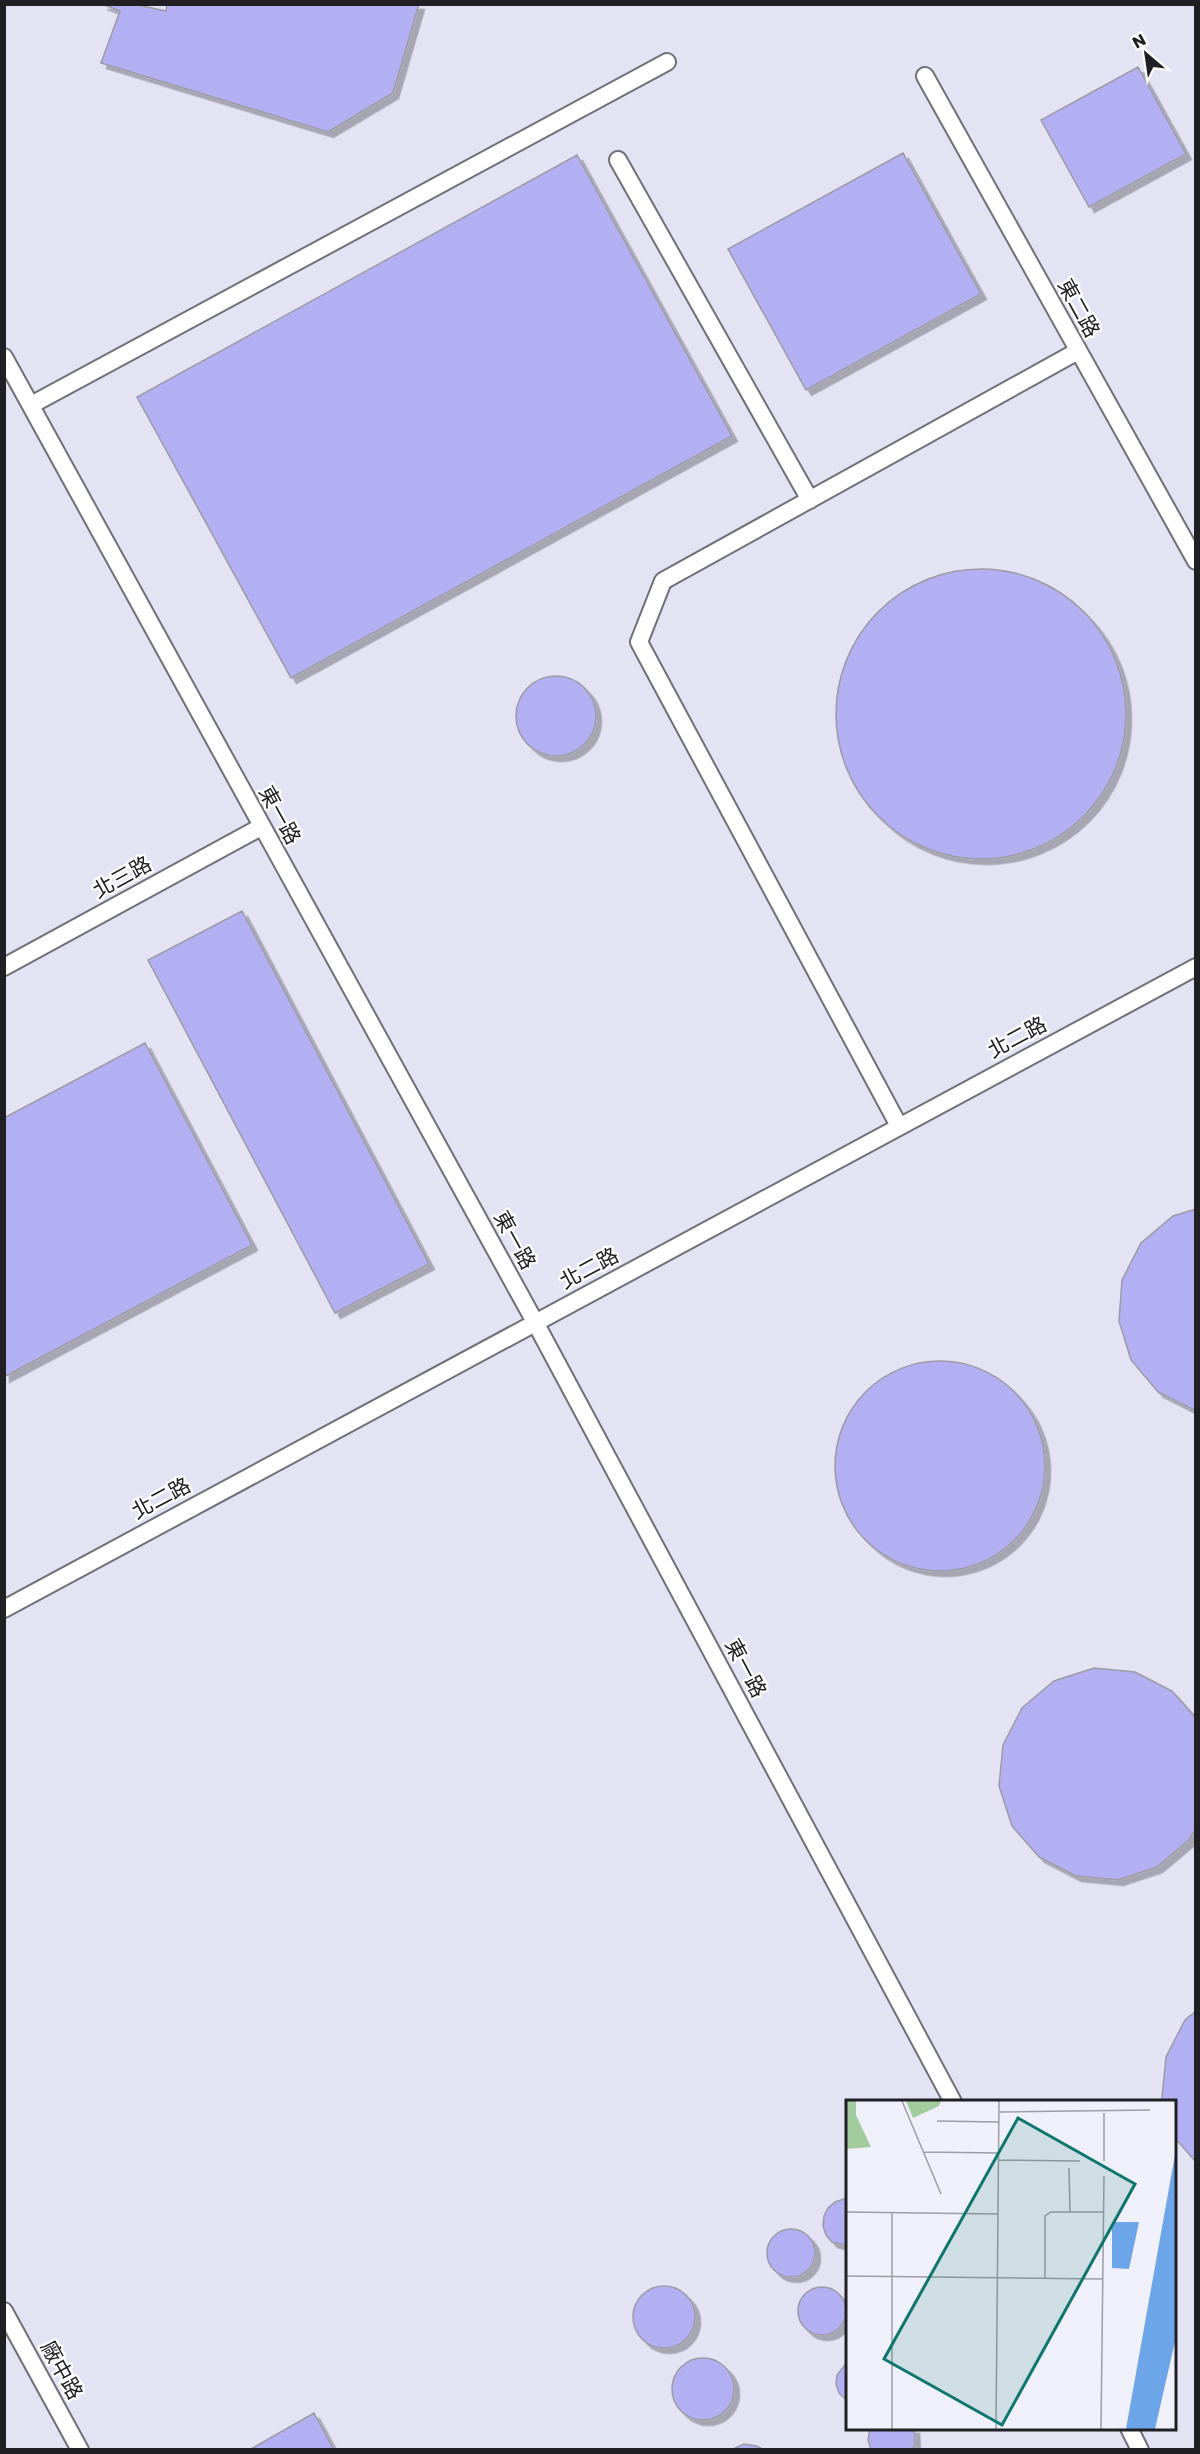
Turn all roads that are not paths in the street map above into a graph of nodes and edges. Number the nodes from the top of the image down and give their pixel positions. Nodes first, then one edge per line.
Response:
1 (667, 62) dead end
2 (925, 76) dead end
3 (618, 160) dead end
4 (1078, 351) junction
5 (4, 357) edge
6 (31, 405) junction
7 (810, 500) junction
8 (1196, 561) edge
9 (261, 827) junction
10 (4, 967) edge
11 (1196, 967) edge
12 (899, 1126) junction
13 (535, 1322) junction
14 (4, 1609) edge
15 (952, 2100) edge
16 (4, 2312) edge
17 (1130, 2430) edge
18 (80, 2450) edge
19 (1140, 2450) edge

1 - 6 lane
2 - 4 lane, 東二路
3 - 7 lane
4 - 7 lane
4 - 8 lane, 東二路
5 - 6 lane, 東一路
6 - 9 lane, 東一路
7 - 12 lane
9 - 10 lane, 北三路
9 - 13 lane, 東一路
11 - 12 lane, 北二路
12 - 13 lane, 北二路
13 - 14 lane, 北二路
13 - 15 lane, 東一路
16 - 18 lane, 廠中路
17 - 19 lane

